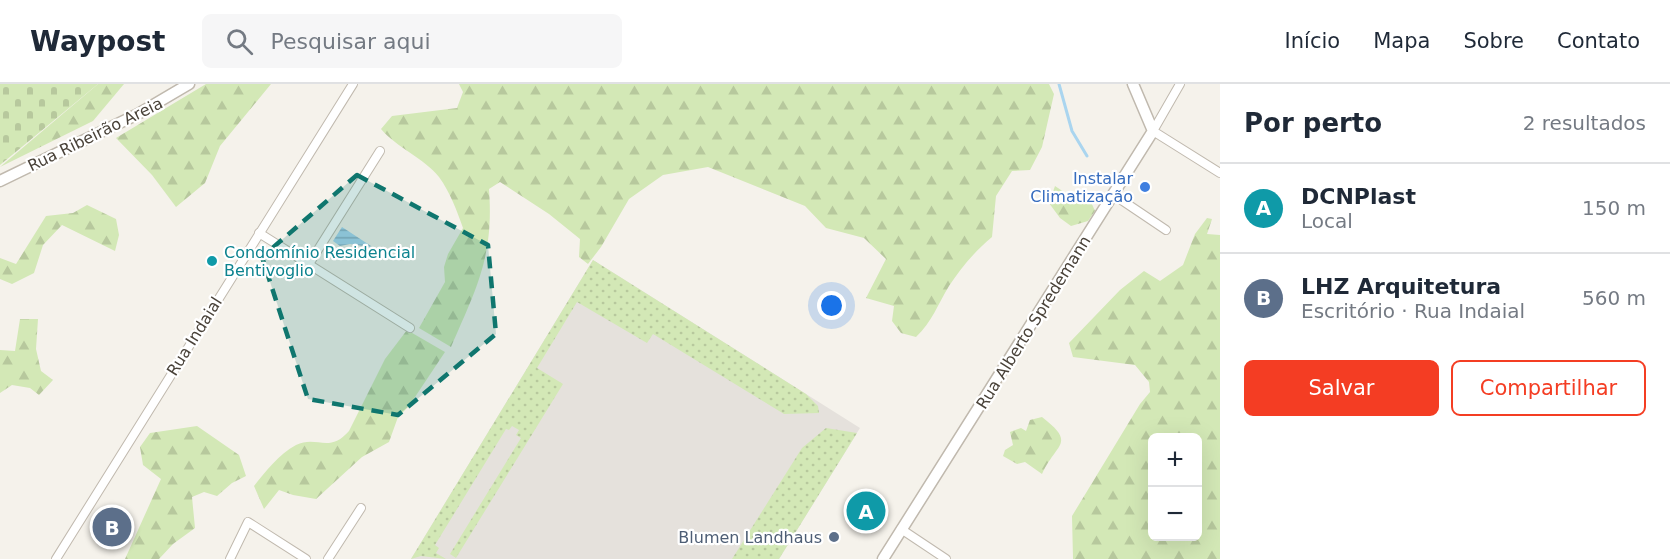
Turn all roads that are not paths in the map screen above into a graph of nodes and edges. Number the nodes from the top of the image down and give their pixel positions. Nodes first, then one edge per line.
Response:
1 (189, 84) edge
2 (353, 84) edge
3 (1133, 84) edge
4 (1180, 84) edge
5 (1153, 131) junction
6 (380, 151) dead end
7 (1220, 173) edge
8 (0, 180) edge
9 (1113, 195) junction
10 (1166, 230) dead end
11 (259, 233) junction
12 (309, 264) junction
13 (410, 328) dead end
14 (361, 508) dead end
15 (902, 529) junction
16 (56, 559) edge
17 (230, 559) edge
18 (306, 559) edge
19 (328, 559) edge
20 (883, 559) edge
21 (946, 559) edge

1 - 8 street, Rua Ribeirão Areia
2 - 11 street, Rua Indaial
3 - 5 street
4 - 5 street, Rua Alberto Spredemann
5 - 7 street
5 - 9 street, Rua Alberto Spredemann
6 - 12 street
9 - 10 street
9 - 15 street, Rua Alberto Spredemann
11 - 12 street
11 - 16 street, Rua Indaial
12 - 13 street
14 - 19 street
15 - 20 street, Rua Alberto Spredemann
15 - 21 street
17 - 18 street

